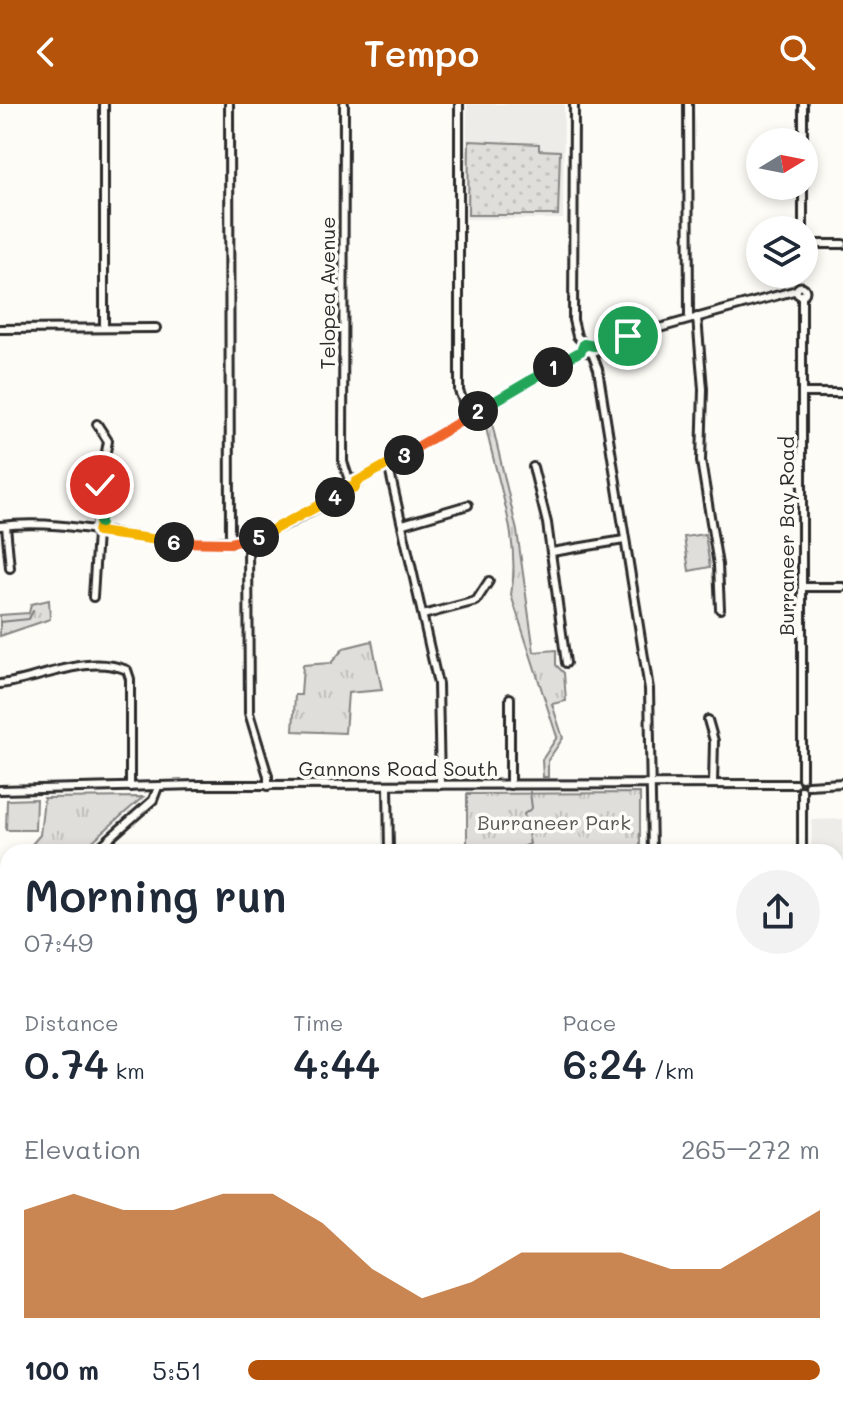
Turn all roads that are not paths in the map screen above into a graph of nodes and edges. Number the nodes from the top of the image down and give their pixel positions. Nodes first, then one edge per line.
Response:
1 (104, 104) edge
2 (229, 104) edge
3 (344, 104) edge
4 (459, 104) edge
5 (574, 104) edge
6 (688, 104) edge
7 (803, 104) edge
8 (803, 128) edge
9 (818, 244) edge
10 (843, 244) edge
11 (800, 288) edge
12 (800, 291) junction
13 (693, 318) junction
14 (104, 328) junction
15 (156, 328) dead end
16 (0, 329) edge
17 (582, 348) junction
18 (593, 350) junction
19 (804, 393) junction
20 (843, 393) edge
21 (469, 416) junction
22 (97, 424) dead end
23 (388, 464) junction
24 (533, 467) dead end
25 (351, 483) junction
26 (468, 505) dead end
27 (403, 524) junction
28 (3, 526) edge
29 (98, 532) junction
30 (248, 540) junction
31 (624, 540) junction
32 (230, 543) junction
33 (552, 552) junction
34 (10, 568) dead end
35 (489, 581) dead end
36 (802, 587) junction
37 (843, 587) edge
38 (93, 597) dead end
39 (720, 609) dead end
40 (423, 615) junction
41 (566, 663) dead end
42 (0, 684) edge
43 (510, 698) dead end
44 (708, 720) dead end
45 (802, 778) junction
46 (843, 783) edge
47 (651, 784) junction
48 (713, 784) junction
49 (795, 784) junction
50 (388, 785) junction
51 (440, 785) junction
52 (510, 785) junction
53 (268, 786) junction
54 (130, 787) junction
55 (158, 787) junction
56 (805, 788) junction
57 (0, 790) edge
58 (103, 844) edge
59 (389, 844) edge
60 (652, 844) edge
61 (802, 844) edge

1 - 14 street
2 - 32 street
3 - 25 street, Telopea Avenue
4 - 21 street
5 - 17 street
6 - 13 street
7 - 8 street
9 - 10 street
11 - 12 street, Burraneer Bay Road
12 - 13 street
12 - 19 street, Burraneer Bay Road
13 - 18 street
13 - 39 street
14 - 15 street
14 - 16 street
17 - 18 street
17 - 21 street
18 - 31 street
19 - 20 street
19 - 36 street, Burraneer Bay Road
21 - 23 street
22 - 29 street
23 - 25 street
23 - 27 street
24 - 33 street
25 - 30 street
26 - 27 street
27 - 40 street
28 - 29 street
28 - 34 street
29 - 32 street
29 - 38 street
30 - 32 street
30 - 53 street
31 - 33 street
31 - 47 street
33 - 41 street
35 - 40 street
36 - 37 street
36 - 45 street, Burraneer Bay Road
40 - 51 street
42 - 54 street
43 - 52 street
44 - 48 street
45 - 49 street
45 - 56 street
46 - 56 street
47 - 48 street, Gannons Road South
47 - 52 street, Gannons Road South
47 - 60 street
48 - 49 street, Gannons Road South
49 - 56 street
50 - 51 street, Gannons Road South
50 - 53 street, Gannons Road South
50 - 59 street
51 - 52 street, Gannons Road South
53 - 55 street, Gannons Road South
54 - 55 street, Gannons Road South
54 - 57 street, Gannons Road South
55 - 58 street
56 - 61 street

